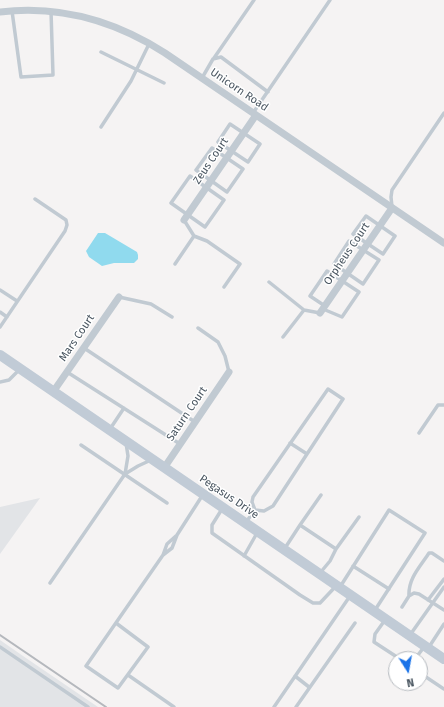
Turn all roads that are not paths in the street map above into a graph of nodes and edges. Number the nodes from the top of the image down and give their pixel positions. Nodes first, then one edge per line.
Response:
1 (254, 0) edge
2 (330, 0) edge
3 (12, 11) junction
4 (51, 11) junction
5 (0, 12) edge
6 (149, 43) junction
7 (101, 52) dead end
8 (213, 59) junction
9 (137, 69) junction
10 (202, 78) junction
11 (164, 84) dead end
12 (268, 92) junction
13 (444, 113) edge
14 (255, 114) junction
15 (101, 127) dead end
16 (244, 133) junction
17 (232, 151) junction
18 (227, 158) junction
19 (209, 185) junction
20 (35, 199) dead end
21 (392, 208) junction
22 (186, 218) junction
23 (380, 226) junction
24 (194, 236) junction
25 (444, 243) edge
26 (366, 247) junction
27 (175, 264) dead end
28 (348, 273) junction
29 (342, 281) junction
30 (269, 282) dead end
31 (224, 287) dead end
32 (0, 290) edge
33 (119, 297) joint
34 (17, 301) junction
35 (304, 310) junction
36 (323, 310) junction
37 (0, 312) edge
38 (7, 317) junction
39 (172, 317) dead end
40 (0, 327) edge
41 (198, 328) dead end
42 (283, 337) dead end
43 (84, 348) junction
44 (0, 355) edge
45 (20, 369) junction
46 (67, 372) junction
47 (229, 372) joint
48 (0, 382) edge
49 (54, 392) junction
50 (444, 405) edge
51 (124, 408) junction
52 (195, 422) junction
53 (109, 430) junction
54 (419, 433) dead end
55 (126, 442) junction
56 (290, 443) junction
57 (180, 444) junction
58 (81, 445) dead end
59 (307, 454) junction
60 (152, 460) junction
61 (164, 468) junction
62 (125, 474) junction
63 (203, 495) junction
64 (320, 495) dead end
65 (167, 503) dead end
66 (222, 508) junction
67 (255, 510) junction
68 (360, 517) dead end
69 (245, 523) junction
70 (300, 525) junction
71 (258, 532) junction
72 (336, 549) junction
73 (284, 550) junction
74 (244, 556) junction
75 (444, 561) edge
76 (353, 566) junction
77 (320, 574) junction
78 (444, 579) edge
79 (50, 583) dead end
80 (338, 586) junction
81 (444, 587) edge
82 (389, 589) junction
83 (350, 595) junction
84 (409, 596) junction
85 (428, 600) junction
86 (433, 603) junction
87 (402, 607) dead end
88 (444, 610) edge
89 (374, 611) junction
90 (386, 619) junction
91 (116, 623) junction
92 (355, 623) dead end
93 (444, 624) edge
94 (410, 636) junction
95 (0, 647) edge
96 (426, 647) junction
97 (388, 651) edge
98 (422, 651) edge
99 (444, 659) edge
100 (128, 675) junction
101 (294, 676) junction
102 (428, 678) edge
103 (309, 687) junction
104 (444, 689) edge
105 (88, 707) edge
106 (174, 707) edge
107 (274, 707) edge
108 (296, 707) edge

1 - 8 lane
2 - 12 lane
3 - 4 street, Unicorn Road
3 - 4 lane
3 - 5 street, Unicorn Road
4 - 6 street, Unicorn Road
6 - 9 lane
6 - 10 street, Unicorn Road
7 - 9 lane
8 - 10 lane
8 - 12 lane
9 - 11 lane
9 - 15 lane
10 - 14 street, Unicorn Road
12 - 14 lane
13 - 21 lane
14 - 16 street, Zeus Court
14 - 21 street, Unicorn Road
16 - 17 street, Zeus Court
16 - 17 lane
16 - 17 lane
17 - 18 street, Zeus Court
18 - 19 street, Zeus Court
18 - 19 lane
18 - 19 lane
19 - 22 street, Zeus Court
19 - 22 lane
19 - 22 lane
20 - 34 lane
21 - 23 street, Orpheus Court
21 - 25 street, Unicorn Road
22 - 24 lane
23 - 26 street, Orpheus Court
23 - 26 lane
23 - 26 lane
24 - 27 lane
24 - 31 lane
26 - 28 street, Orpheus Court
26 - 28 lane
26 - 28 lane
28 - 29 street, Orpheus Court
29 - 36 street, Orpheus Court
29 - 36 lane
29 - 36 lane
30 - 35 lane
32 - 34 lane
33 - 39 lane
33 - 43 street, Mars Court
34 - 38 lane
35 - 36 lane
35 - 42 lane
37 - 38 lane
38 - 40 lane
41 - 47 lane
43 - 46 street, Mars Court
43 - 52 lane
44 - 45 street, Pegasus Drive
45 - 48 lane
45 - 49 street, Pegasus Drive
46 - 49 street, Mars Court
46 - 51 lane
47 - 52 street, Saturn Court
49 - 53 street, Pegasus Drive
50 - 54 lane
51 - 53 lane
51 - 57 lane
52 - 57 street, Saturn Court
53 - 55 street, Pegasus Drive
55 - 60 street, Pegasus Drive
55 - 62 lane
56 - 59 lane
56 - 59 lane
56 - 67 lane
57 - 61 street, Saturn Court
58 - 62 lane
59 - 67 lane
60 - 61 street, Pegasus Drive
60 - 62 lane
61 - 63 street, Pegasus Drive
62 - 65 lane
62 - 79 lane
63 - 66 street, Pegasus Drive
63 - 91 lane
64 - 70 lane
66 - 69 street, Pegasus Drive
66 - 74 lane
67 - 69 lane
68 - 72 lane
69 - 71 street, Pegasus Drive
70 - 72 lane
70 - 73 lane
71 - 73 street, Pegasus Drive
71 - 74 lane
72 - 77 lane
73 - 77 street, Pegasus Drive
74 - 80 lane
75 - 84 lane
76 - 80 lane
76 - 82 lane
76 - 82 lane
77 - 80 street, Pegasus Drive
78 - 85 lane
80 - 83 street, Pegasus Drive
81 - 86 lane
82 - 89 lane
83 - 89 street, Pegasus Drive
83 - 101 lane
84 - 85 lane
84 - 87 lane
85 - 86 lane
86 - 88 lane
86 - 94 lane
89 - 90 street, Pegasus Drive
90 - 94 street, Pegasus Drive
90 - 97 lane
91 - 100 lane
91 - 100 lane
92 - 103 lane
93 - 96 lane
94 - 96 street, Pegasus Drive
95 - 105 lane
96 - 98 lane
96 - 99 street, Pegasus Drive
100 - 106 lane
101 - 103 lane
101 - 107 lane
102 - 104 lane
103 - 108 lane

